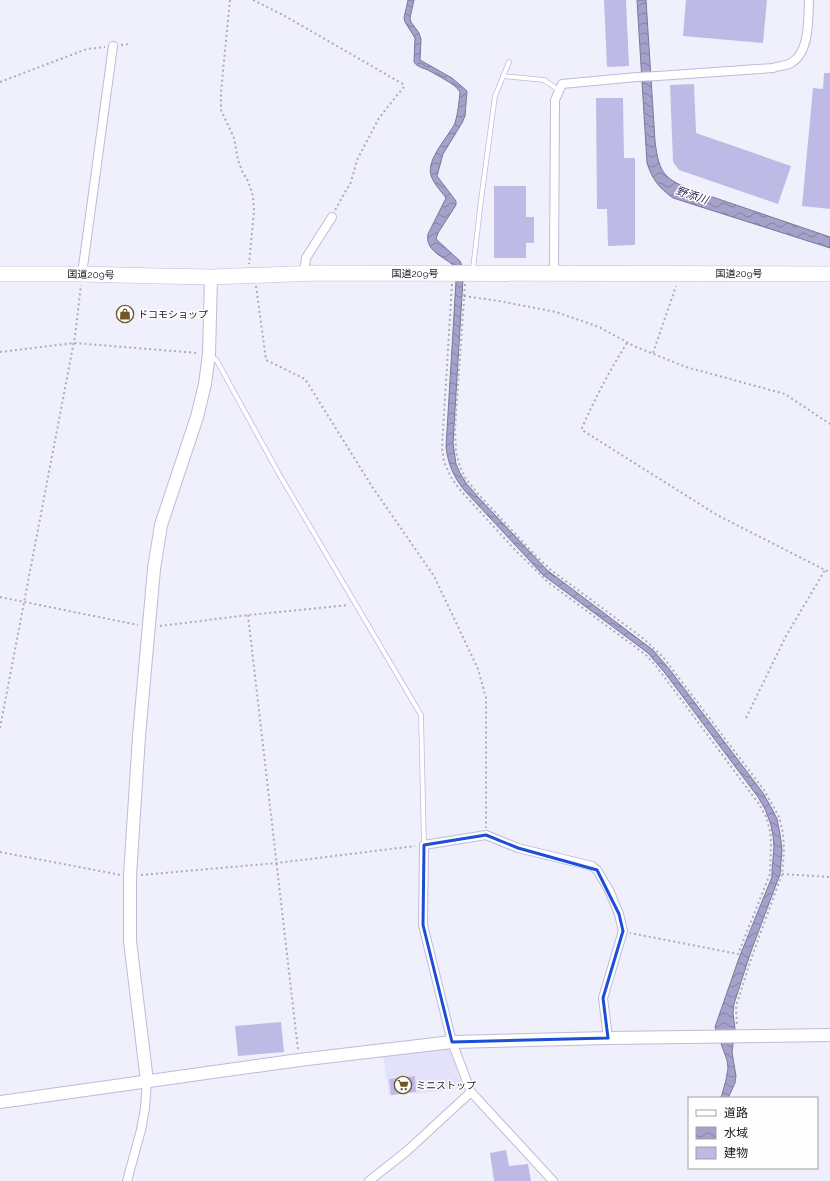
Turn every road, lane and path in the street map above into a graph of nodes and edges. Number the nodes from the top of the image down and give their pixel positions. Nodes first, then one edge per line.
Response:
1 (230, 0) edge
2 (253, 0) edge
3 (809, 0) edge
4 (128, 44) dead end
5 (113, 46) junction
6 (509, 62) dead end
7 (503, 76) junction
8 (0, 82) edge
9 (559, 90) junction
10 (332, 217) joint
11 (680, 273) junction
12 (0, 274) edge
13 (82, 274) junction
14 (304, 274) junction
15 (554, 274) junction
16 (830, 274) edge
17 (251, 275) junction
18 (461, 275) junction
19 (211, 277) junction
20 (74, 343) junction
21 (627, 343) junction
22 (0, 352) edge
23 (653, 353) junction
24 (209, 354) junction
25 (830, 424) edge
26 (825, 570) junction
27 (830, 572) edge
28 (0, 597) edge
29 (24, 602) junction
30 (356, 605) junction
31 (248, 616) junction
32 (148, 628) junction
33 (746, 718) dead end
34 (0, 728) edge
35 (486, 835) junction
36 (424, 845) junction
37 (0, 852) edge
38 (277, 862) junction
39 (782, 874) junction
40 (130, 876) junction
41 (830, 877) edge
42 (623, 931) junction
43 (830, 1035) edge
44 (738, 1036) junction
45 (608, 1038) junction
46 (452, 1042) junction
47 (299, 1060) junction
48 (147, 1081) junction
49 (471, 1092) junction
50 (0, 1102) edge
51 (127, 1181) edge
52 (369, 1181) edge
53 (553, 1181) edge

1 - 17 path
2 - 10 path
3 - 9 street
4 - 5 path
5 - 8 path
5 - 13 street
6 - 7 lane
7 - 9 lane
7 - 18 lane
9 - 15 street
10 - 14 street
11 - 15 highway, 国道209号
11 - 16 highway, 国道209号
11 - 23 path
12 - 13 highway, 国道209号
13 - 19 highway, 国道209号
13 - 20 path
14 - 17 highway, 国道209号
14 - 18 highway, 国道209号
15 - 18 highway, 国道209号
17 - 19 highway, 国道209号
17 - 35 path
18 - 42 path
19 - 24 street
20 - 22 path
20 - 24 path
20 - 29 path
21 - 23 path
21 - 26 path
21 - 39 path
23 - 25 path
24 - 30 lane
24 - 32 street
26 - 27 path
26 - 33 path
28 - 29 path
29 - 32 path
29 - 34 path
30 - 31 path
30 - 36 lane
31 - 32 path
31 - 38 path
32 - 40 street
35 - 36 street
35 - 42 street
36 - 38 path
36 - 46 street
37 - 40 path
38 - 40 path
38 - 47 path
39 - 41 path
39 - 44 path
40 - 48 street
42 - 45 street
43 - 44 street
44 - 45 street
45 - 46 street
46 - 47 street
46 - 49 street
47 - 48 street
48 - 50 street
48 - 51 street
49 - 52 street
49 - 53 street

